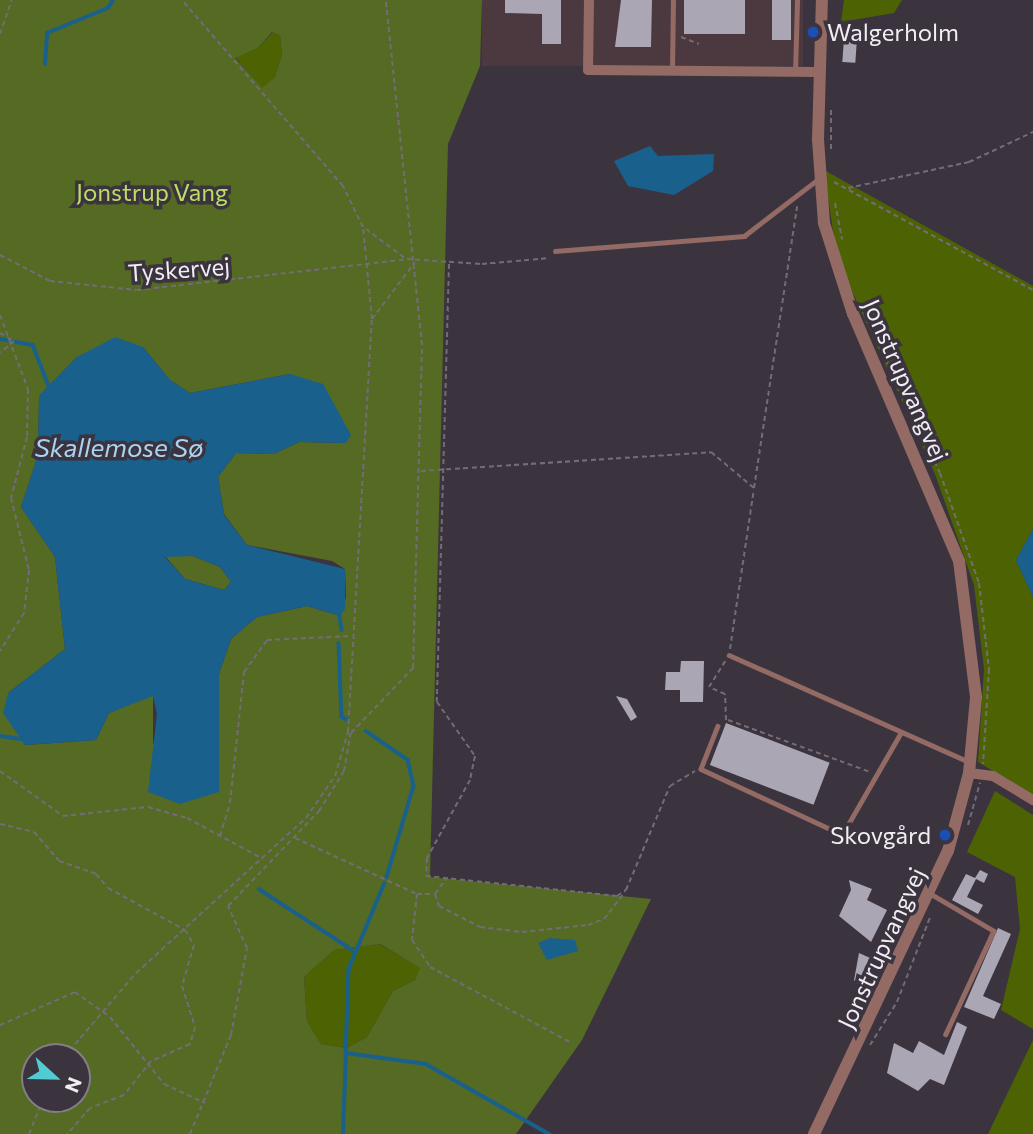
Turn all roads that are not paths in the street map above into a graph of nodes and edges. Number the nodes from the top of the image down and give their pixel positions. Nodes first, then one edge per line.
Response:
1 (589, 0) edge
2 (673, 0) edge
3 (797, 0) edge
4 (822, 0) edge
5 (672, 71) junction
6 (819, 72) junction
7 (795, 74) junction
8 (825, 180) junction
9 (555, 251) road end
10 (729, 655) road end
11 (718, 726) road end
12 (900, 734) junction
13 (974, 769) junction
14 (1033, 800) edge
15 (934, 896) junction
16 (947, 1034) dead end
17 (814, 1134) edge

1 - 5 street
2 - 5 lane
3 - 7 lane
4 - 6 street, Jonstrupvangvej
5 - 7 street
6 - 7 street
6 - 8 street, Jonstrupvangvej
8 - 9 lane
8 - 13 street, Jonstrupvangvej
10 - 12 lane
11 - 12 lane
12 - 13 lane
13 - 14 street
13 - 15 street, Jonstrupvangvej
15 - 16 lane
15 - 17 street, Jonstrupvangvej

